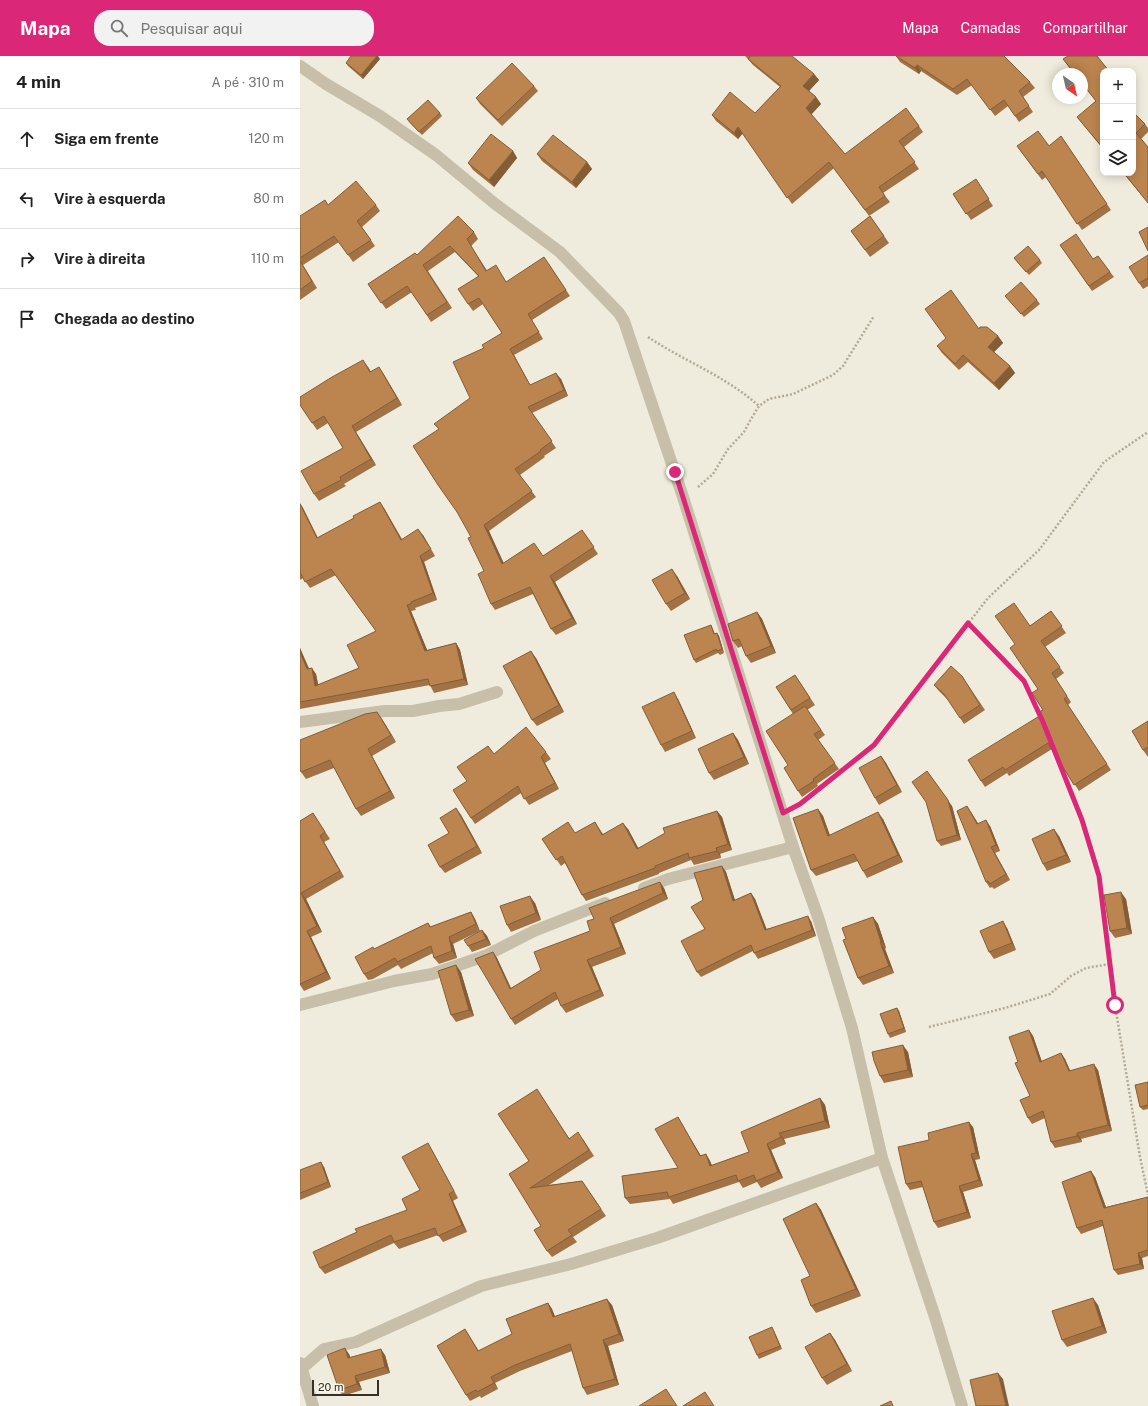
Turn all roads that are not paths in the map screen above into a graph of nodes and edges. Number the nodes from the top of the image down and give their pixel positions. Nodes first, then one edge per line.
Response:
1 (300, 66) edge
2 (497, 692) dead end
3 (300, 722) edge
4 (794, 847) junction
5 (632, 893) edge
6 (618, 898) edge
7 (300, 1005) edge
8 (882, 1158) junction
9 (300, 1367) edge
10 (313, 1406) edge
11 (962, 1406) edge

1 - 4 street
2 - 3 street
4 - 5 street
4 - 8 street
6 - 7 street
8 - 9 street
8 - 11 street
9 - 10 street

